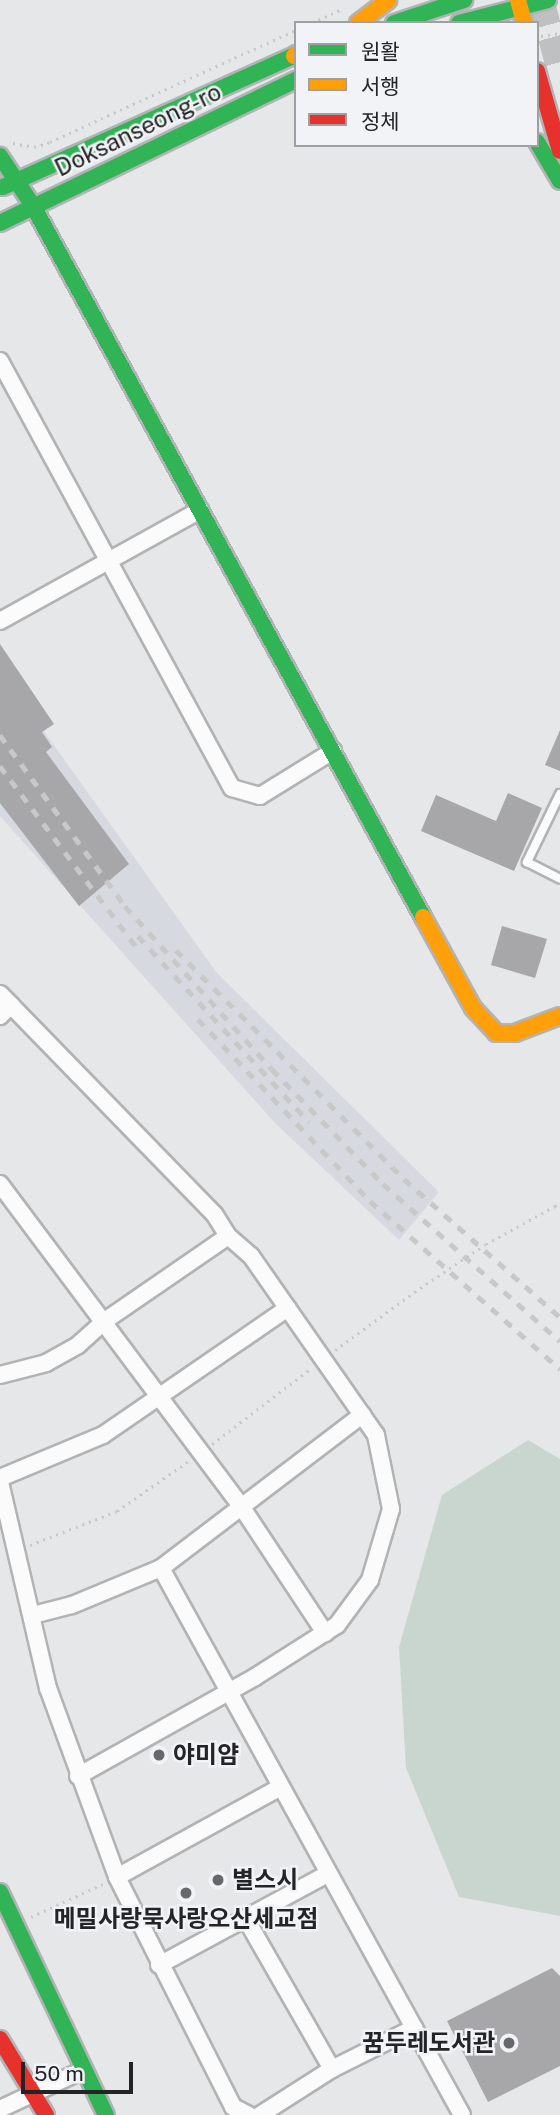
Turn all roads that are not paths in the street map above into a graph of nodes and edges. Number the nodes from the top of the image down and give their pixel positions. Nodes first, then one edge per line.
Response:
1 (388, 0) edge
2 (464, 0) edge
3 (548, 0) edge
4 (519, 3) edge
5 (361, 21) edge
6 (400, 21) edge
7 (465, 21) edge
8 (524, 21) edge
9 (294, 55) edge
10 (539, 78) edge
11 (294, 81) edge
12 (539, 145) edge
13 (559, 145) edge
14 (0, 156) edge
15 (560, 181) edge
16 (7, 185) edge
17 (33, 206) junction
18 (0, 223) edge
19 (0, 361) edge
20 (200, 510) junction
21 (109, 562) junction
22 (0, 621) edge
23 (333, 751) junction
24 (560, 794) edge
25 (560, 879) edge
26 (4, 1005) edge
27 (560, 1016) edge
28 (0, 1184) edge
29 (228, 1236) junction
30 (288, 1308) junction
31 (106, 1320) junction
32 (0, 1375) edge
33 (158, 1398) junction
34 (362, 1415) junction
35 (0, 1480) edge
36 (243, 1509) junction
37 (161, 1568) junction
38 (33, 1615) junction
39 (326, 1633) junction
40 (226, 1693) junction
41 (78, 1776) junction
42 (279, 1788) junction
43 (327, 1874) junction
44 (117, 1877) junction
45 (0, 1892) edge
46 (246, 1919) junction
47 (159, 1965) junction
48 (414, 2028) junction
49 (0, 2039) edge
50 (332, 2069) junction
51 (81, 2071) junction
52 (29, 2093) junction
53 (0, 2109) edge
54 (46, 2115) edge
55 (106, 2115) edge
56 (249, 2115) edge
57 (260, 2115) edge
58 (462, 2115) edge

1 - 5 street
2 - 6 street
3 - 4 street
4 - 7 street
4 - 8 street
9 - 16 street, Doksanseong-ro
10 - 13 street
11 - 17 street, Doksanseong-ro
12 - 15 street
14 - 16 street
16 - 17 street
17 - 18 street, Doksanseong-ro
17 - 20 street
19 - 21 street
20 - 21 street
20 - 23 street
21 - 22 street
21 - 23 street
23 - 27 street
24 - 25 lane
26 - 29 street
28 - 31 street
29 - 30 street
29 - 31 street
30 - 33 street
30 - 34 street
31 - 32 street
31 - 33 street
33 - 35 street
33 - 36 street
34 - 36 street
34 - 39 street
35 - 38 street
36 - 37 street
36 - 39 street
37 - 38 street
37 - 40 street
38 - 41 street
39 - 40 street
40 - 41 street
40 - 42 street
41 - 44 street
42 - 43 street
42 - 44 street
43 - 46 street
43 - 48 street
44 - 47 street
45 - 51 street
46 - 47 street
46 - 50 street
47 - 56 street
48 - 50 street
48 - 58 street
49 - 52 street
50 - 57 street
51 - 52 street
51 - 55 street
52 - 53 street
52 - 54 street

